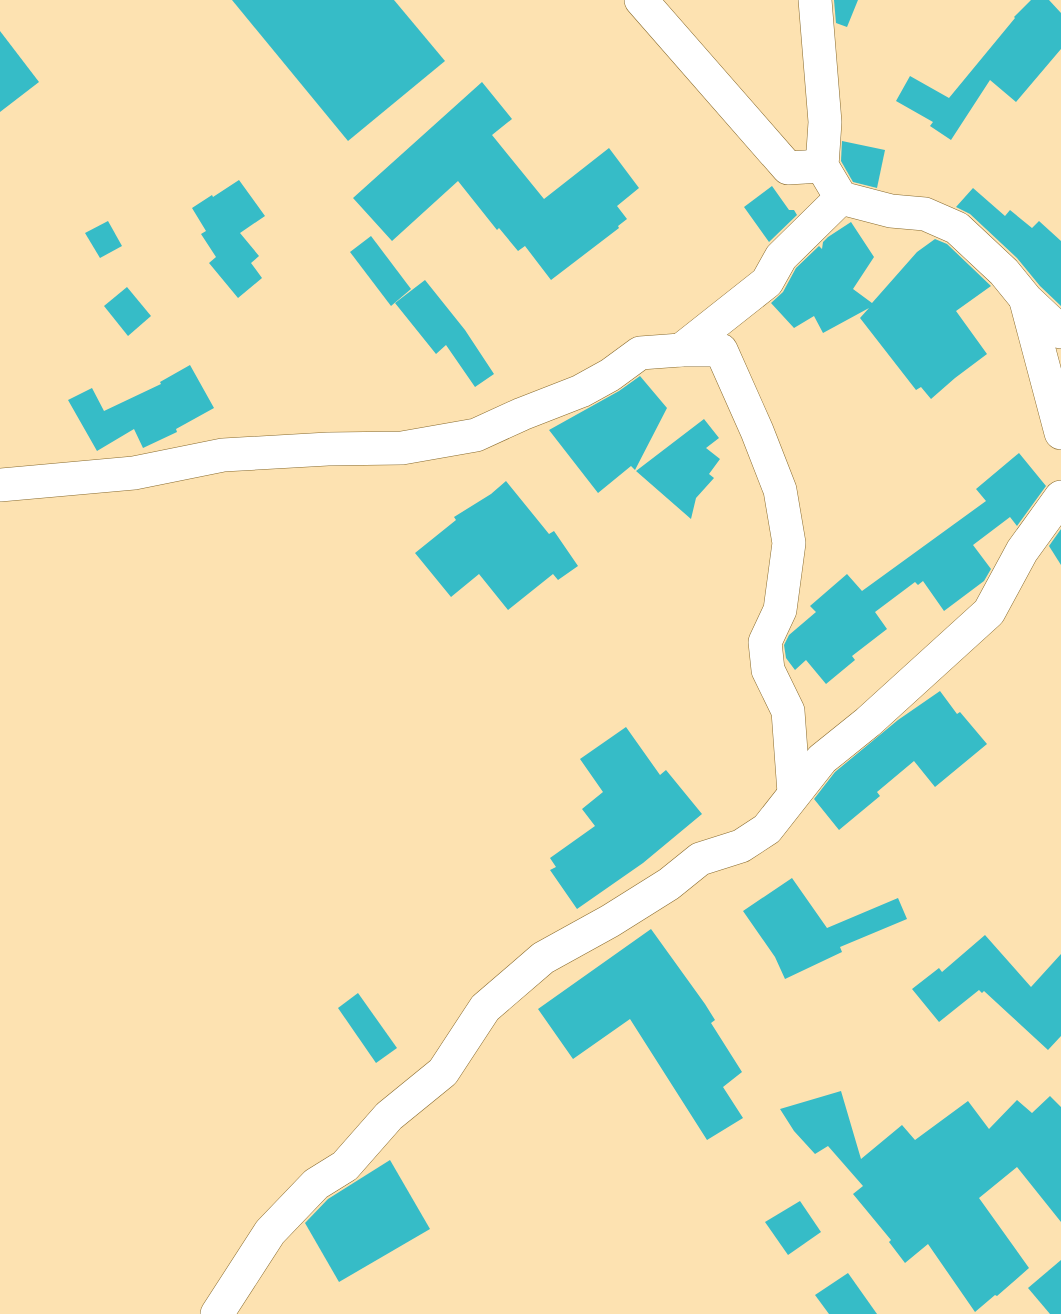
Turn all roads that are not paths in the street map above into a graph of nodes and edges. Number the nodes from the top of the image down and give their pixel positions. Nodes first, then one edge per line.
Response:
1 (641, 0) edge
2 (814, 0) edge
3 (822, 166) junction
4 (840, 198) junction
5 (766, 282) junction
6 (1026, 299) junction
7 (1061, 332) edge
8 (681, 350) junction
9 (721, 350) junction
10 (1061, 433) edge
11 (0, 485) edge
12 (1061, 497) edge
13 (794, 793) junction
14 (217, 1314) edge

1 - 3 street
2 - 3 street
3 - 4 street
4 - 5 street
4 - 6 street
5 - 8 street
5 - 9 street
6 - 7 street
6 - 10 street
8 - 9 street
8 - 11 street
9 - 13 street
12 - 13 street
13 - 14 street

